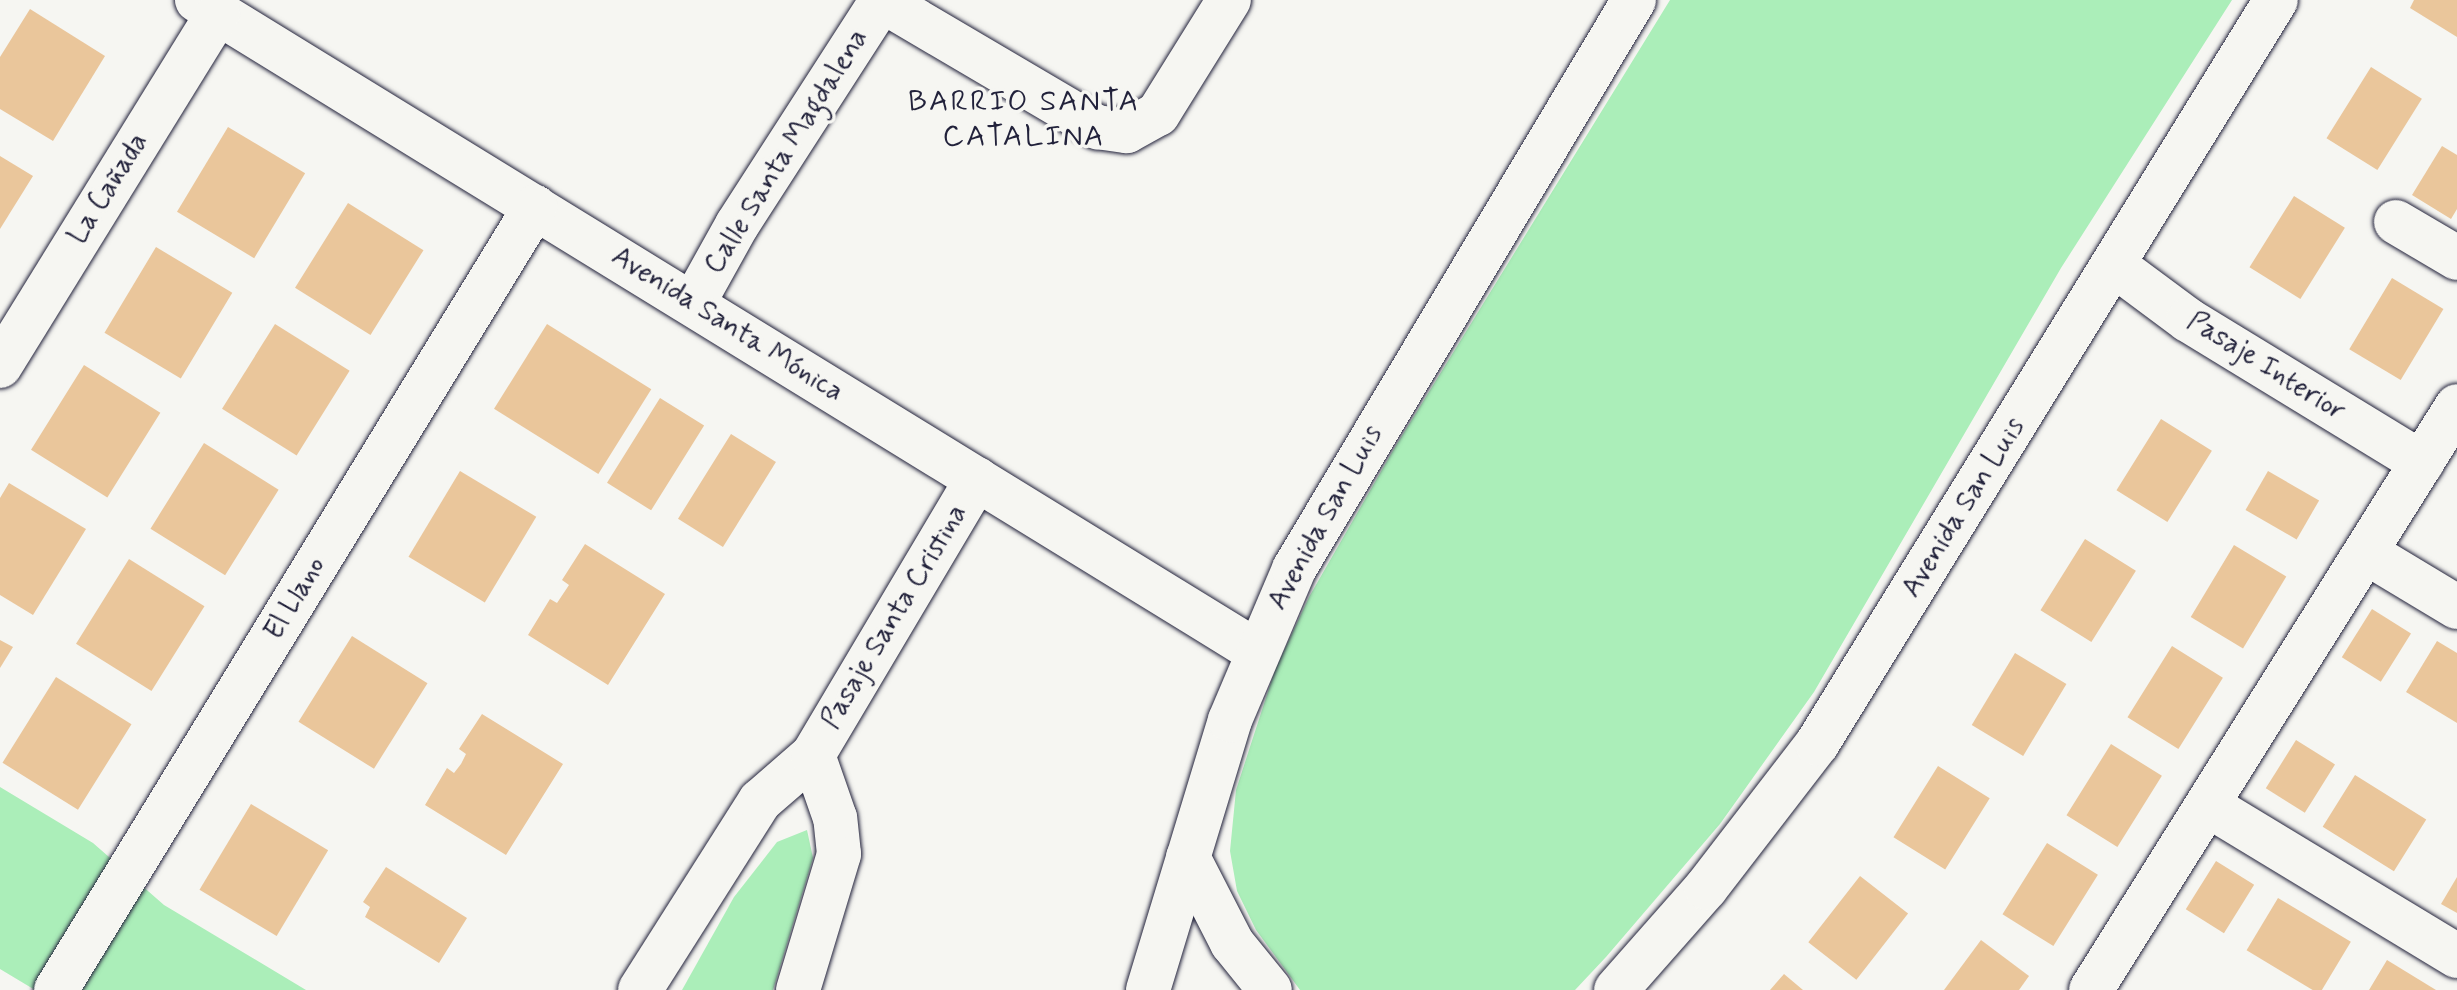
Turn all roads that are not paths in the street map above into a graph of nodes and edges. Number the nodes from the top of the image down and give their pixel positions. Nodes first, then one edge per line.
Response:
1 (881, 0) edge
2 (1229, 0) edge
3 (1634, 0) edge
4 (2276, 0) edge
5 (208, 6) edge
6 (535, 207) junction
7 (2396, 222) dead end
8 (2457, 258) edge
9 (2114, 265) junction
10 (693, 304) junction
11 (0, 366) edge
12 (2457, 406) edge
13 (2422, 463) junction
14 (977, 479) junction
15 (2367, 553) junction
16 (2457, 607) edge
17 (1256, 651) junction
18 (813, 755) junction
19 (2211, 807) junction
20 (1188, 857) junction
21 (2457, 956) edge
22 (56, 990) edge
23 (640, 990) edge
24 (798, 990) edge
25 (1148, 990) edge
26 (1270, 990) edge
27 (1616, 990) edge
28 (2091, 990) edge

1 - 2 street
1 - 10 street, Calle Santa Magdalena
3 - 17 street, Avenida San Luis
4 - 9 street, Avenida San Luis
5 - 6 street, Avenida Santa Mónica
5 - 11 street, La Cañada
6 - 10 street, Avenida Santa Mónica
6 - 22 street, El Llano
7 - 8 street
9 - 13 street, Pasaje Interior
9 - 27 street, Avenida San Luis
10 - 14 street, Avenida Santa Mónica
12 - 13 street
13 - 15 street
14 - 17 street, Avenida Santa Mónica
14 - 18 street, Pasaje Santa Cristina
15 - 16 street
15 - 19 street
17 - 20 street, Avenida San Luis
18 - 23 street, Pasaje Santa Cristina
18 - 24 street, Pasaje Santa Cristina
19 - 21 street
19 - 28 street
20 - 25 street, Avenida San Luis
20 - 26 street

